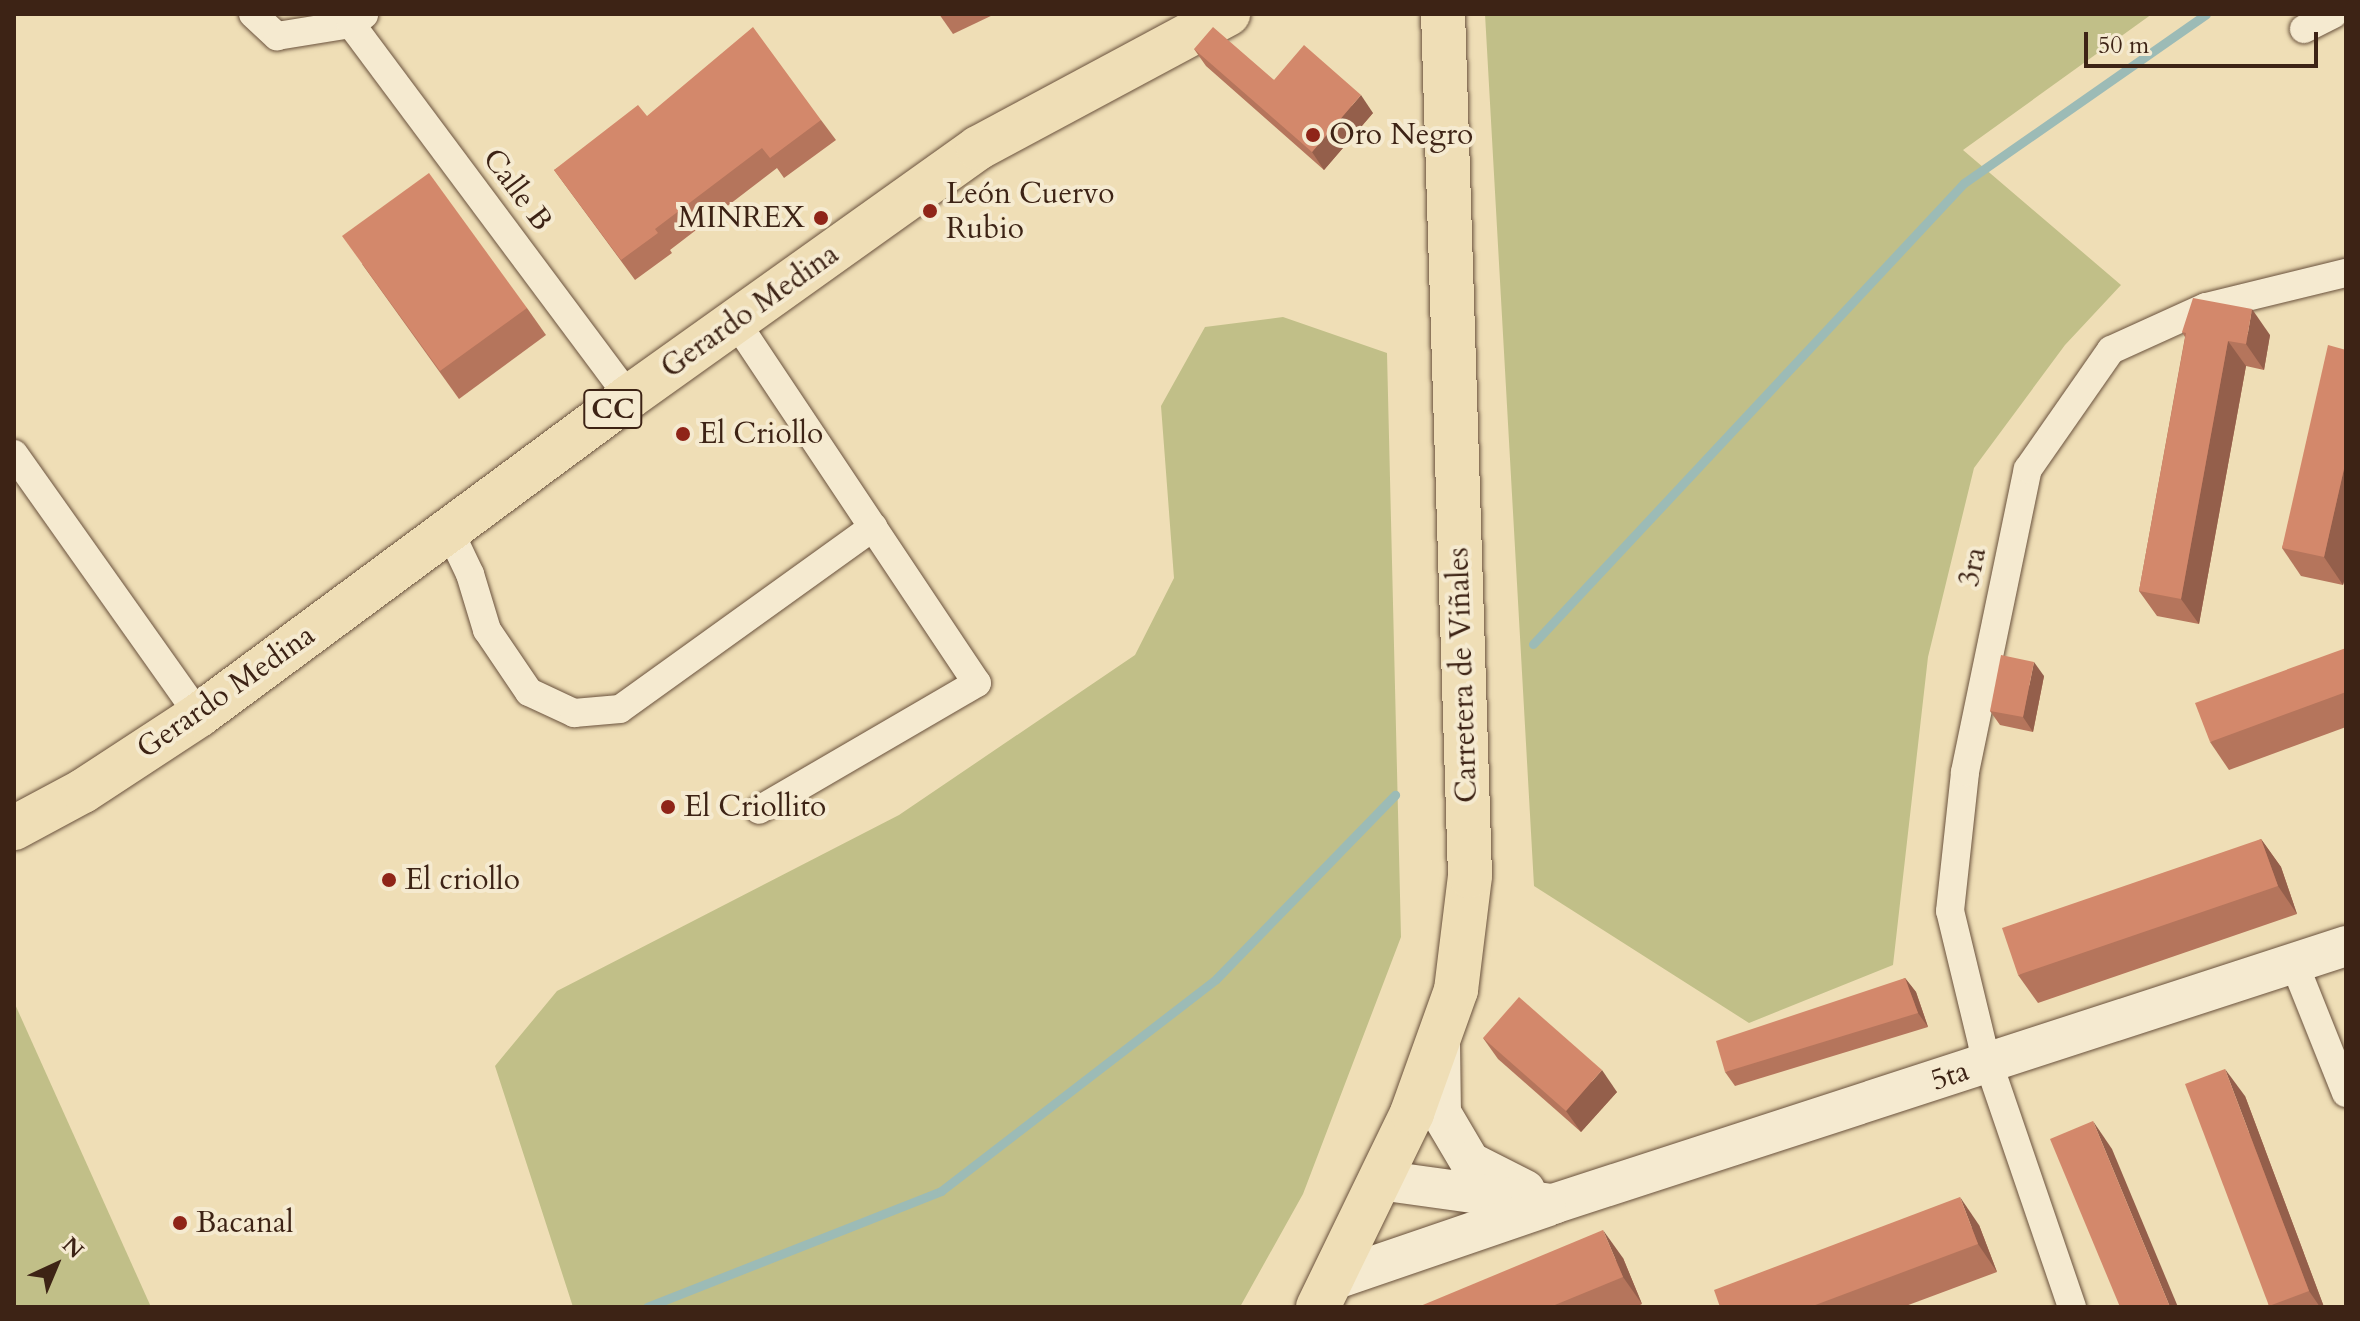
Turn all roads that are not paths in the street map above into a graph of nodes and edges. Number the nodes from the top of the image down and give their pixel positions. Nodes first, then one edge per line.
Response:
1 (253, 14) edge
2 (1228, 14) edge
3 (1443, 14) edge
4 (2333, 14) edge
5 (358, 19) edge
6 (2304, 29) dead end
7 (2346, 273) edge
8 (736, 322) junction
9 (629, 397) junction
10 (14, 454) edge
11 (873, 527) junction
12 (449, 530) junction
13 (199, 715) junction
14 (759, 810) dead end
15 (14, 828) edge
16 (2346, 946) edge
17 (2294, 963) junction
18 (1440, 1033) junction
19 (1989, 1063) junction
20 (2346, 1093) edge
21 (1379, 1180) junction
22 (1553, 1204) junction
23 (1324, 1294) edge
24 (2072, 1307) edge

1 - 5 street
2 - 8 main road, Gerardo Medina / CC
3 - 18 main road, Carretera de Viñales
4 - 6 street
5 - 9 street, Calle B
7 - 19 street, 3ra
8 - 9 main road, Gerardo Medina / CC
8 - 11 street
9 - 12 main road, Gerardo Medina / CC
10 - 13 street
11 - 12 street
11 - 14 street
12 - 13 main road, Gerardo Medina / CC
13 - 15 main road, Gerardo Medina / CC
16 - 17 street, 5ta
17 - 19 street, 5ta
17 - 20 street
18 - 21 main road, Carretera de Viñales
18 - 22 street
19 - 22 street, 5ta
19 - 24 street, 3ra
21 - 22 street, 5ta
21 - 23 main road, Carretera de Viñales
22 - 23 street, 5ta

